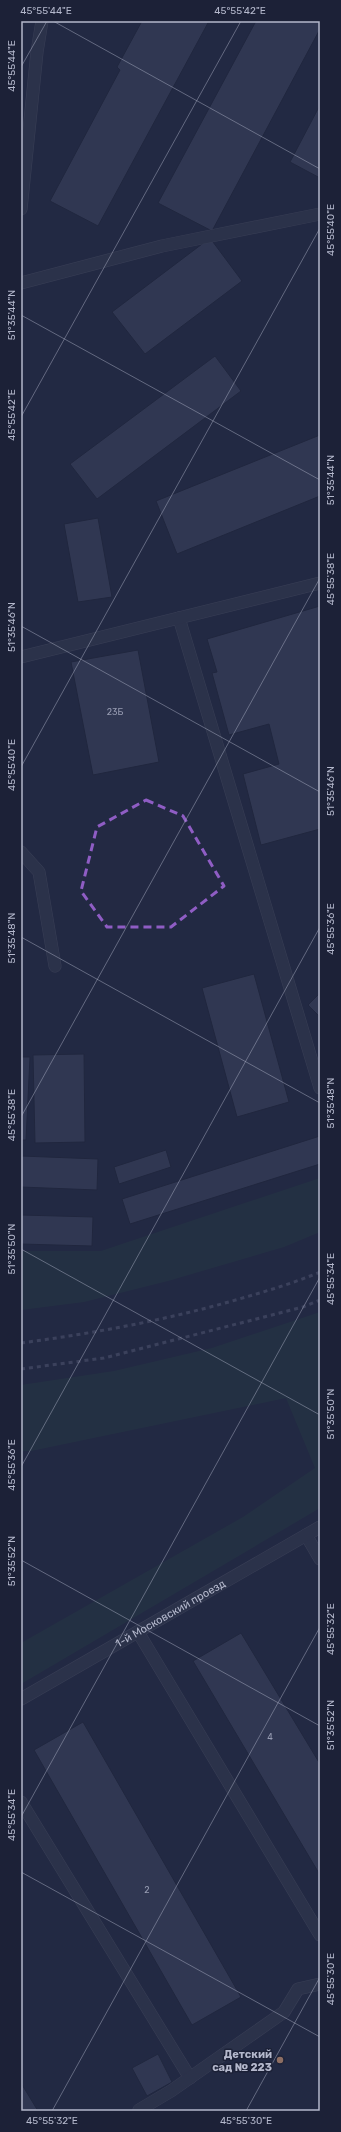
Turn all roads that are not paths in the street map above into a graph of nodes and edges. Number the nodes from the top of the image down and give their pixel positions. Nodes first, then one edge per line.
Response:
1 (42, 21) edge
2 (21, 208) edge
3 (320, 214) edge
4 (21, 283) edge
5 (320, 584) edge
6 (179, 618) junction
7 (21, 657) edge
8 (21, 852) edge
9 (55, 966) dead end
10 (320, 1088) edge
11 (320, 1527) edge
12 (306, 1535) junction
13 (320, 1559) edge
14 (138, 1632) junction
15 (21, 1699) edge
16 (21, 1802) edge
17 (320, 1935) edge
18 (320, 1984) edge
19 (190, 2078) junction
20 (139, 2111) edge

1 - 2 street
3 - 4 street
5 - 6 street
6 - 7 street
6 - 10 street
8 - 9 street
11 - 12 street, 1-й Московский проезд
12 - 13 street
12 - 14 street, 1-й Московский проезд
14 - 15 street, 1-й Московский проезд
14 - 17 street
16 - 19 street
18 - 19 street
19 - 20 street

